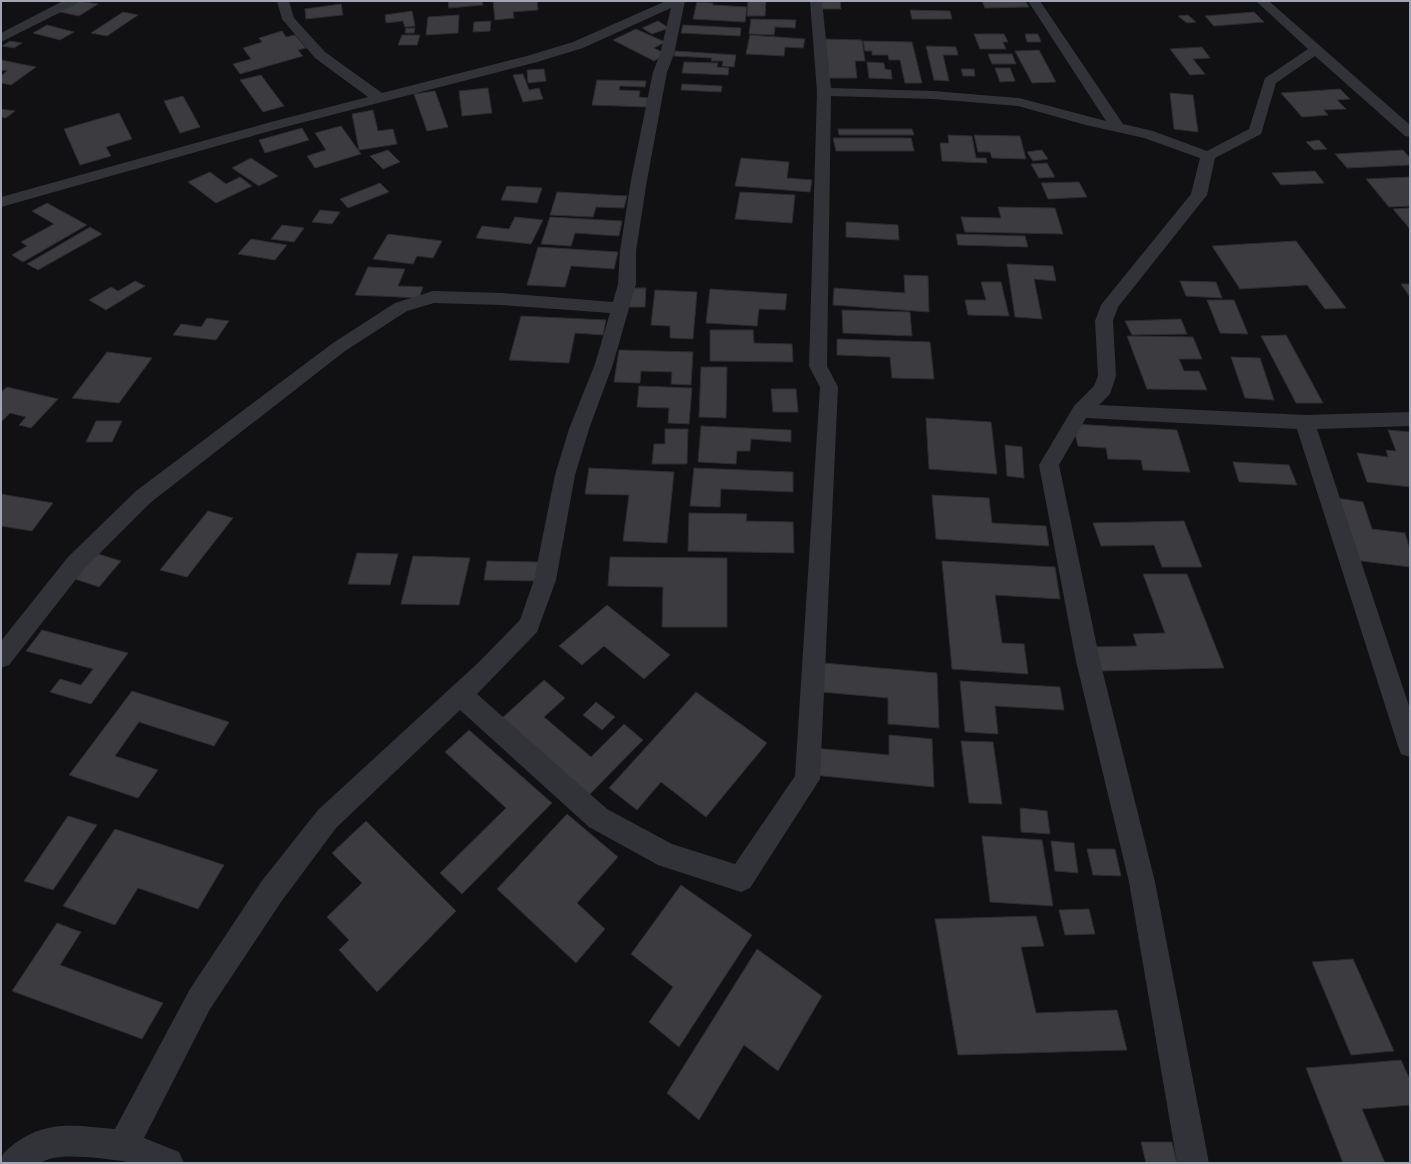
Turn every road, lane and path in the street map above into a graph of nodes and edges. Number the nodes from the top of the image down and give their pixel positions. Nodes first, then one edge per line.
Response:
1 (74, 1) edge
2 (283, 1) edge
3 (677, 1) edge
4 (816, 1) edge
5 (1034, 1) edge
6 (1262, 1) edge
7 (1, 38) edge
8 (1315, 50) junction
9 (824, 92) junction
10 (380, 99) junction
11 (1117, 126) junction
12 (1410, 133) edge
13 (1208, 156) junction
14 (1, 202) edge
15 (621, 308) junction
16 (1081, 410) junction
17 (1410, 419) edge
18 (1305, 422) junction
19 (1, 658) edge
20 (460, 694) junction
21 (1410, 746) edge
22 (123, 1146) junction
23 (15, 1163) edge
24 (168, 1163) edge
25 (1193, 1163) edge

1 - 7 street
2 - 10 street
3 - 10 street
3 - 15 street
4 - 9 street
5 - 11 street
6 - 8 street
8 - 12 street
8 - 13 street
9 - 11 street
9 - 20 street
10 - 14 street
11 - 13 street
13 - 16 street
15 - 19 street
15 - 20 street
16 - 18 street
16 - 25 street
17 - 18 street
18 - 21 street
20 - 22 street
22 - 23 street
22 - 24 street

